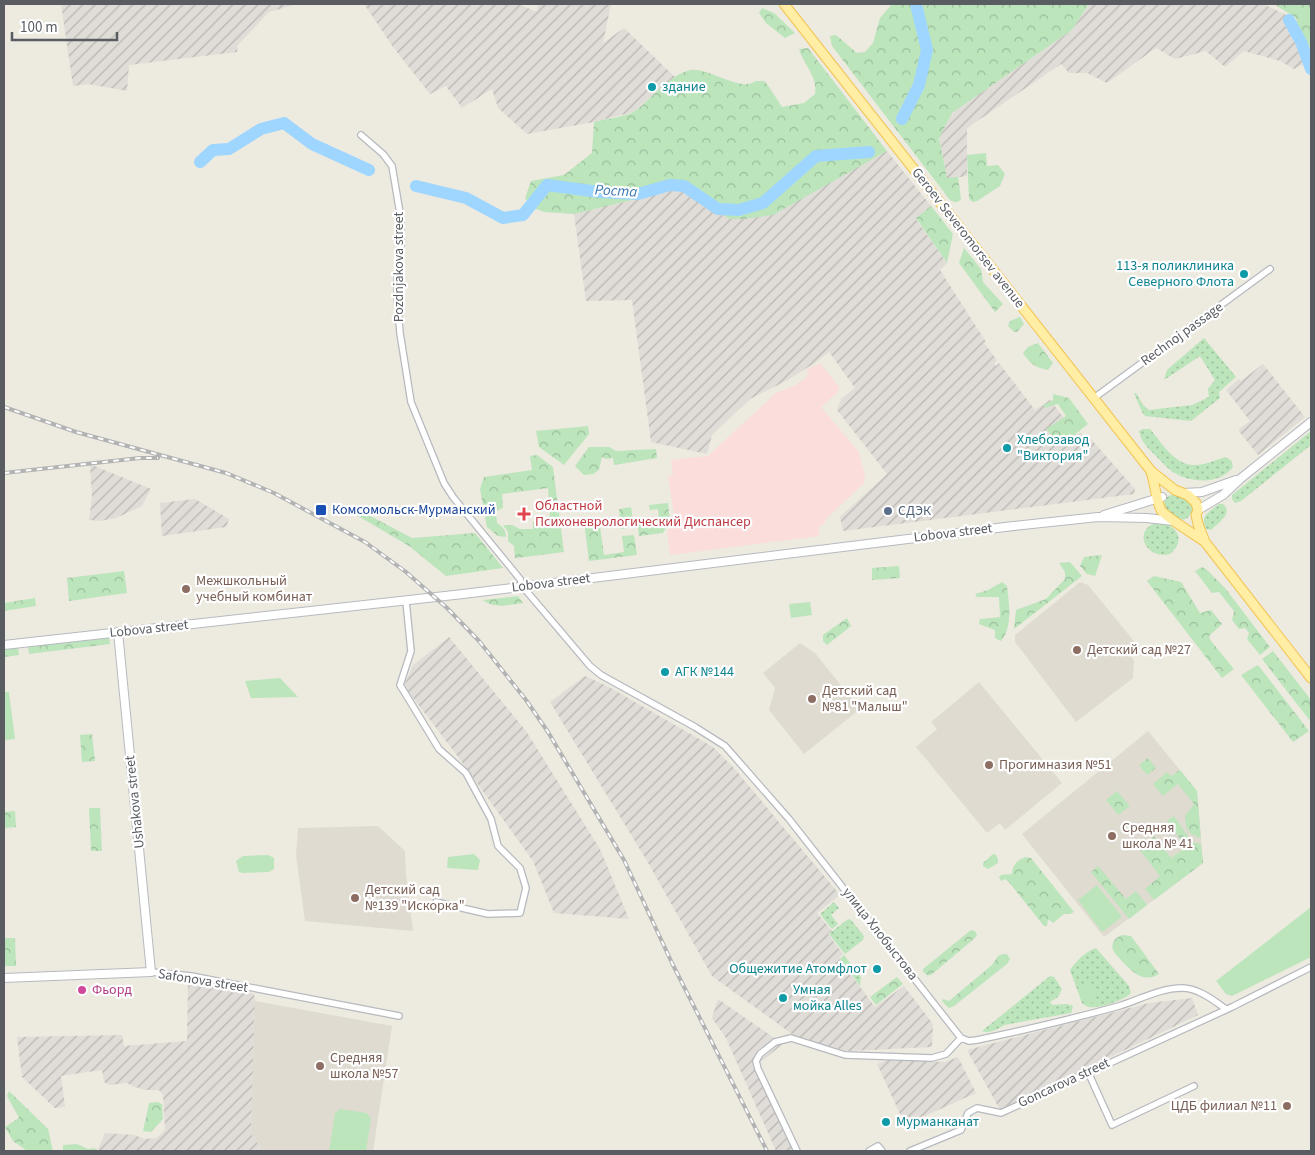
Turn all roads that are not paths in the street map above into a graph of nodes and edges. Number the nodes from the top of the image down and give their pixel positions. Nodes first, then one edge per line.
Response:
1 (784, 4) edge
2 (361, 135) dead end
3 (1270, 270) dead end
4 (1094, 398) junction
5 (1311, 422) edge
6 (1151, 472) junction
7 (1240, 479) junction
8 (1175, 490) junction
9 (1184, 493) junction
10 (1160, 499) junction
11 (1197, 512) junction
12 (1098, 517) junction
13 (1176, 522) junction
14 (1205, 542) junction
15 (523, 587) junction
16 (406, 601) junction
17 (118, 632) junction
18 (4, 645) edge
19 (1311, 678) edge
20 (436, 902) dead end
21 (1311, 966) edge
22 (151, 972) junction
23 (4, 978) edge
24 (1226, 1009) junction
25 (399, 1016) dead end
26 (961, 1038) junction
27 (1088, 1072) junction
28 (1194, 1086) dead end
29 (797, 1151) edge
30 (869, 1151) edge
31 (882, 1151) edge
32 (910, 1151) edge

1 - 4 main road, Geroev Severomorsev avenue
2 - 15 street, Pozdnjakova street
3 - 4 street, Rechnoj passage
4 - 6 main road, Geroev Severomorsev avenue
5 - 7 street
6 - 8 main road, Geroev Severomorsev avenue
6 - 10 main road, Geroev Severomorsev avenue
7 - 9 street
7 - 11 street
8 - 9 main road, Geroev Severomorsev avenue
8 - 10 main road
9 - 11 main road
10 - 12 street, Lobova street
10 - 13 main road, Geroev Severomorsev avenue
11 - 13 main road
11 - 14 main road
12 - 13 street, Lobova street
12 - 15 street, Lobova street
13 - 14 main road, Geroev Severomorsev avenue
14 - 19 main road
15 - 16 street, Lobova street
15 - 26 street, улица Хлобыстова
16 - 17 street, Lobova street
16 - 20 street
17 - 18 street, Lobova street
17 - 22 street, Ushakova street
21 - 24 street
22 - 23 street, Safonova street
22 - 25 street, Safonova street
24 - 26 street
24 - 27 street, Goncarova street
26 - 29 street
27 - 28 street
27 - 32 street, Goncarova street
30 - 31 street

